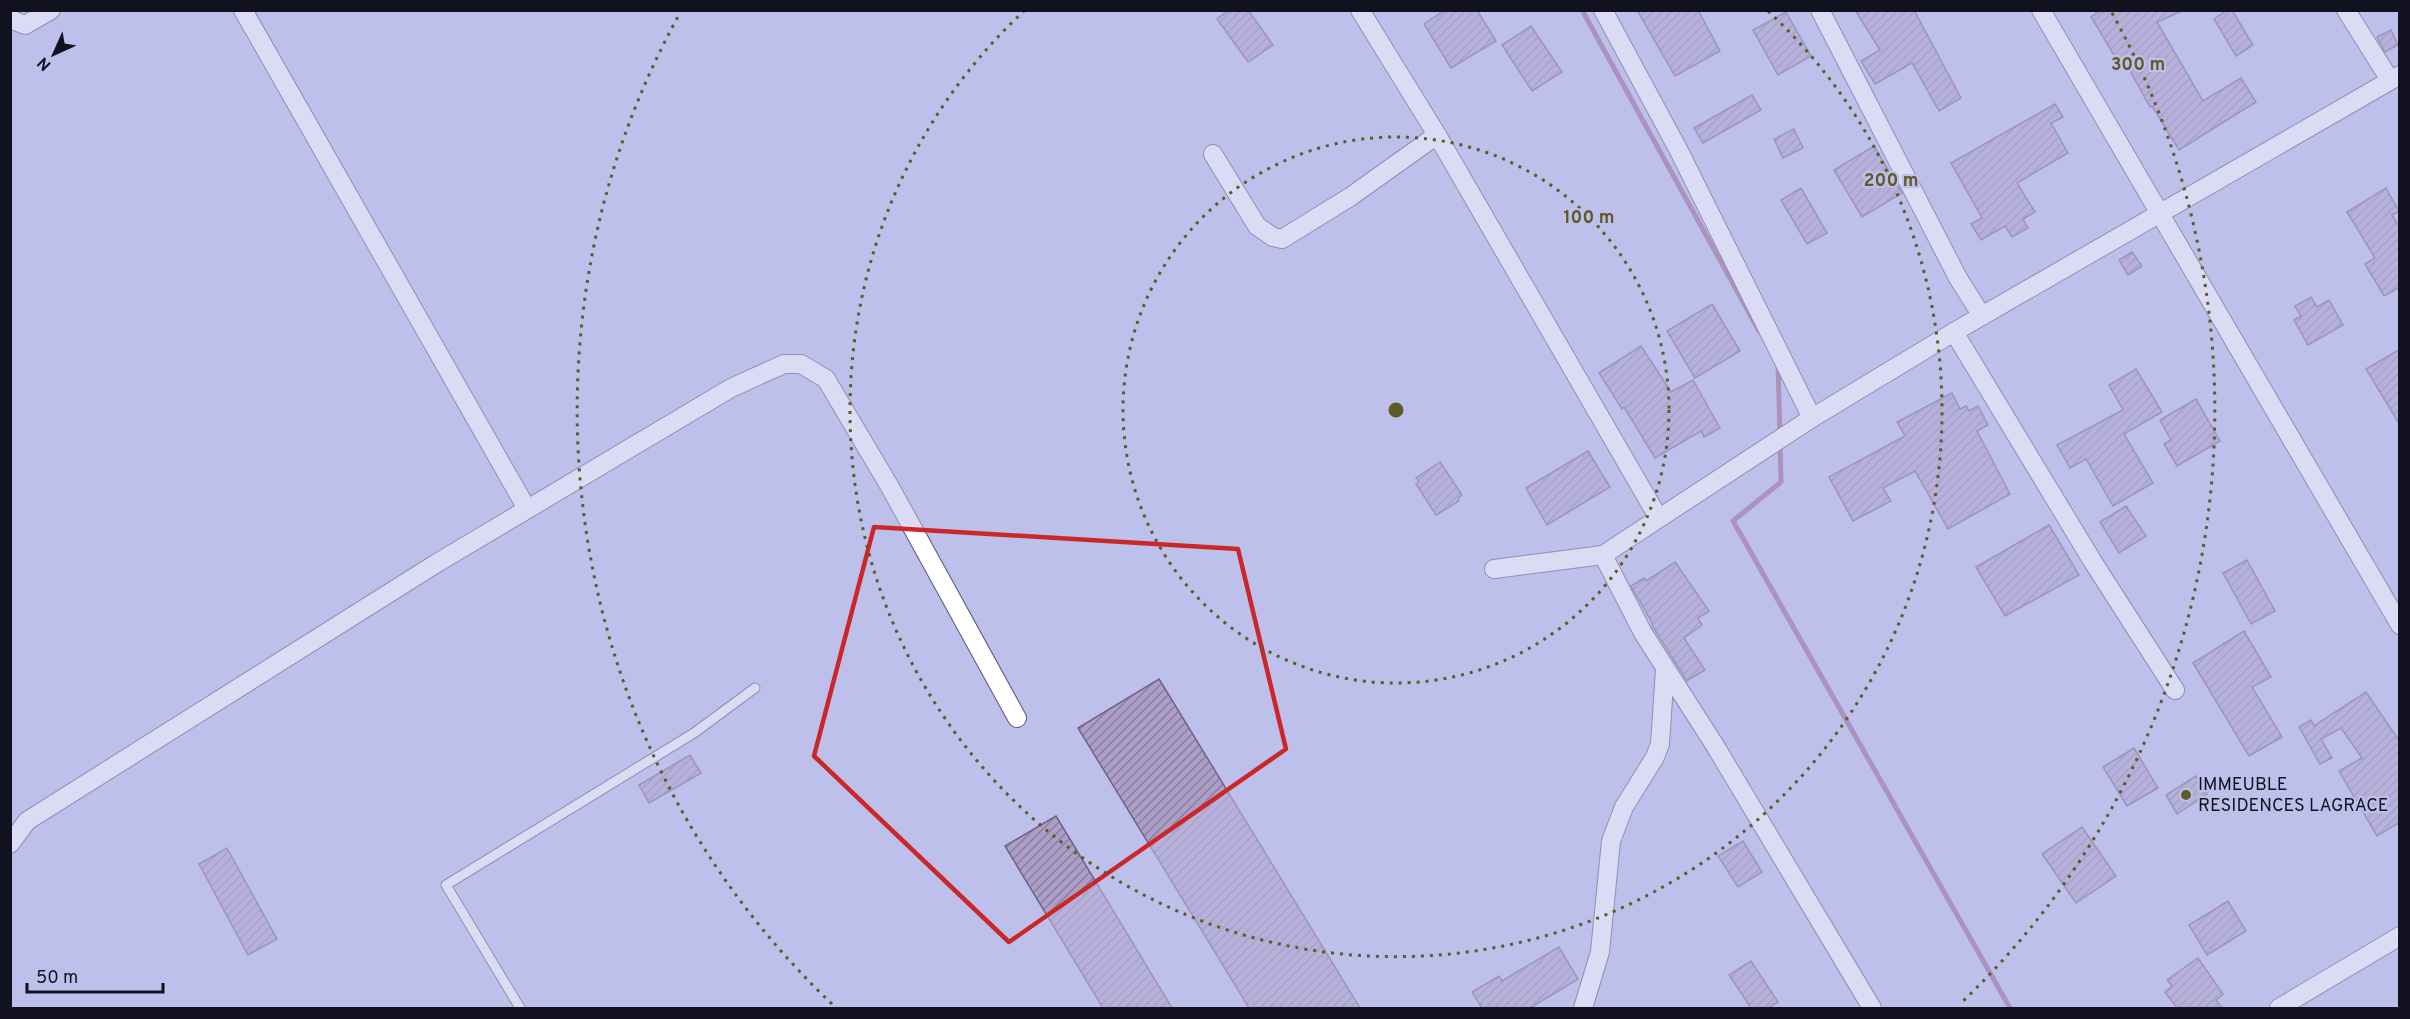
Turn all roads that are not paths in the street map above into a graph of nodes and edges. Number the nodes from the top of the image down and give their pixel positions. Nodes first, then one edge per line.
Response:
1 (51, 10) edge
2 (243, 10) edge
3 (1360, 10) edge
4 (1603, 10) edge
5 (1820, 10) edge
6 (2041, 10) edge
7 (2346, 10) edge
8 (10, 19) edge
9 (2395, 77) edge
10 (1437, 135) junction
11 (1213, 153) dead end
12 (2162, 214) junction
13 (1982, 316) junction
14 (1954, 332) junction
15 (1812, 418) junction
16 (528, 509) junction
17 (1658, 518) junction
18 (1603, 555) junction
19 (1494, 569) dead end
20 (2400, 625) edge
21 (1665, 669) junction
22 (755, 688) dead end
23 (2175, 690) dead end
24 (1017, 718) dead end
25 (10, 844) edge
26 (2400, 936) edge
27 (520, 1008) edge
28 (1583, 1008) edge
29 (1872, 1008) edge
30 (2279, 1008) edge

1 - 8 street
2 - 16 street
3 - 10 street
4 - 15 street
5 - 13 street
6 - 12 street
7 - 9 street
9 - 12 street
10 - 11 street
10 - 17 street
12 - 13 street
12 - 20 street
13 - 14 street
14 - 15 street
14 - 23 street
15 - 17 street
16 - 24 street
16 - 25 street
17 - 18 street
18 - 19 street
18 - 21 street
21 - 28 street
21 - 29 street
22 - 27 lane
26 - 30 street

